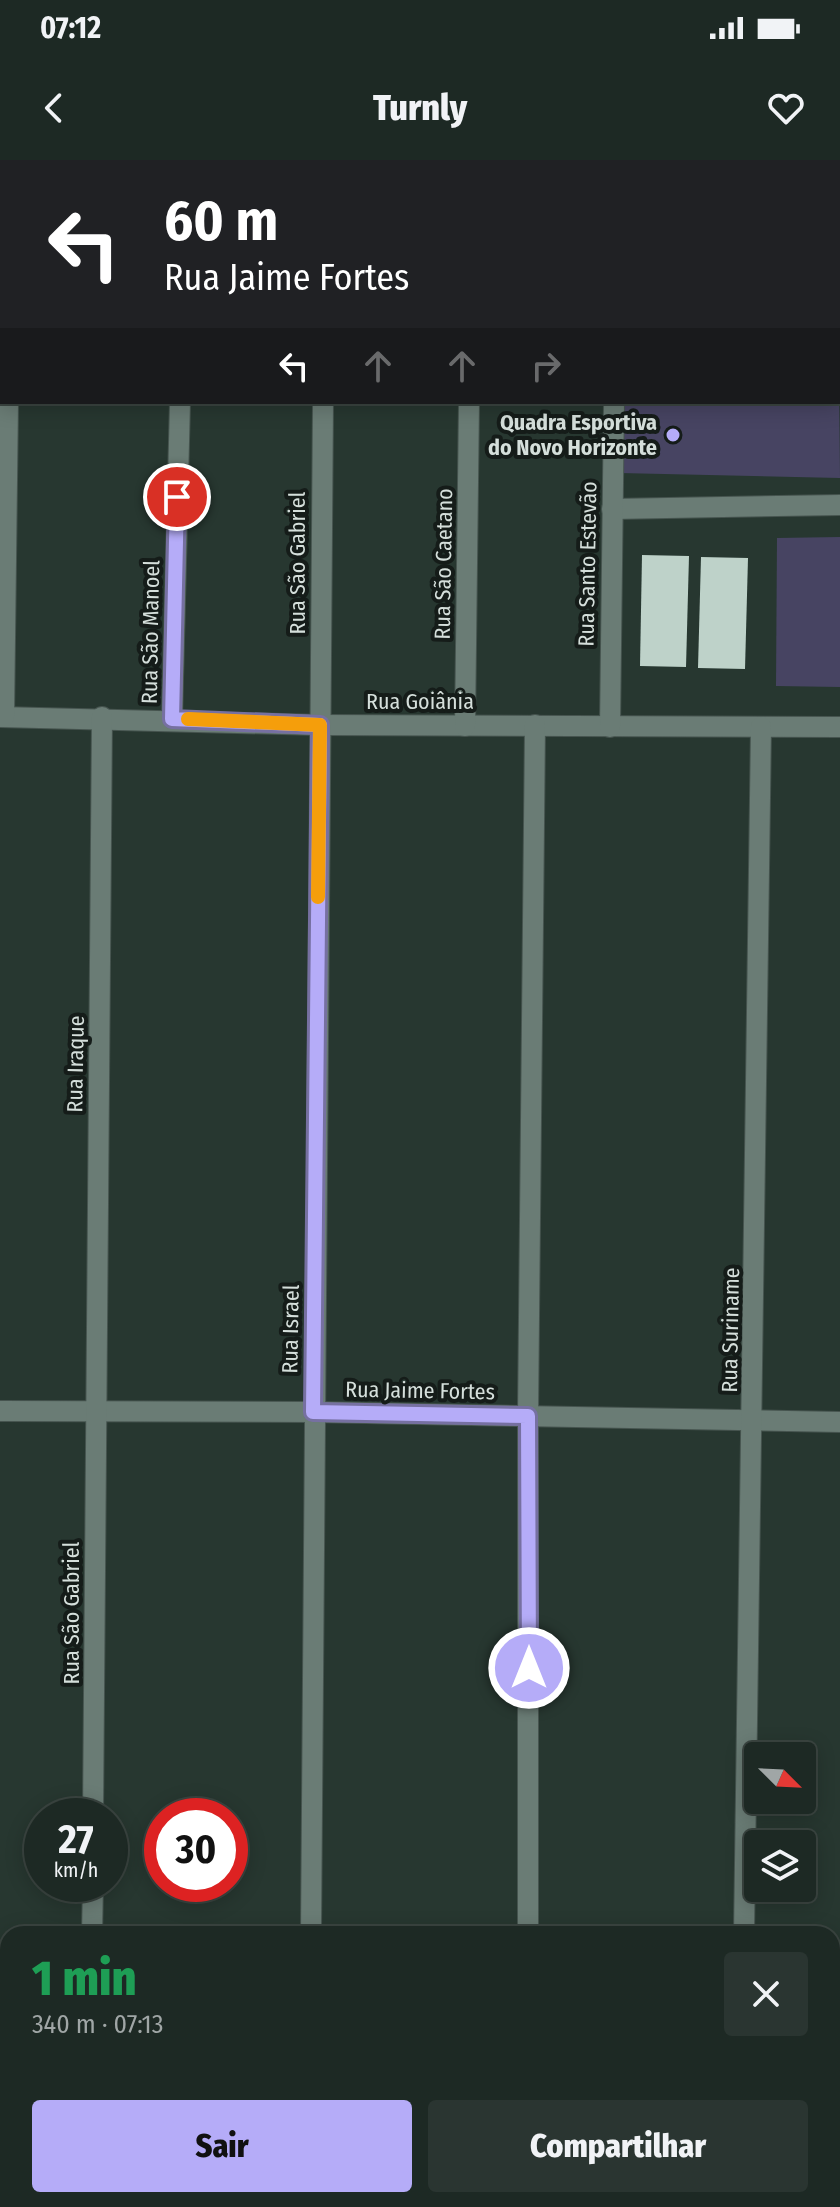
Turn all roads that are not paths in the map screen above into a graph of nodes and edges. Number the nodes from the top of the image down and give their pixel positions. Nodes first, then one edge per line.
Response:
1 (8, 404) edge
2 (180, 404) edge
3 (323, 404) edge
4 (469, 404) edge
5 (614, 404) edge
6 (840, 505) edge
7 (612, 509) junction
8 (2, 717) edge
9 (102, 717) junction
10 (172, 719) junction
11 (320, 725) junction
12 (535, 725) junction
13 (465, 726) junction
14 (610, 727) junction
15 (761, 727) junction
16 (840, 727) edge
17 (0, 1411) edge
18 (96, 1411) junction
19 (313, 1412) junction
20 (528, 1416) junction
21 (753, 1421) junction
22 (840, 1422) edge
23 (93, 1798) edge
24 (93, 1902) edge
25 (92, 1926) edge
26 (311, 1926) edge
27 (528, 1926) edge
28 (744, 1926) edge

1 - 8 street
2 - 10 street, Rua São Manoel
3 - 11 street, Rua São Gabriel
4 - 13 street, Rua São Caetano
5 - 7 street, Rua Santo Estevão
6 - 7 street
7 - 14 street, Rua Santo Estevão
8 - 9 street, Rua Goiânia
9 - 10 street, Rua Goiânia
9 - 18 street, Rua Iraque
10 - 11 street, Rua Goiânia
11 - 13 street, Rua Goiânia
11 - 19 street, Rua Israel
12 - 13 street, Rua Goiânia
12 - 14 street, Rua Goiânia
12 - 20 street
14 - 15 street, Rua Goiânia
15 - 16 street, Rua Goiânia
15 - 21 street, Rua Suriname
17 - 18 street, Rua Jaime Fortes
18 - 19 street, Rua Jaime Fortes
18 - 23 street, Rua São Gabriel
19 - 20 street, Rua Jaime Fortes
19 - 26 street, Rua Israel
20 - 21 street, Rua Jaime Fortes
20 - 27 street
21 - 22 street, Rua Jaime Fortes
21 - 28 street, Rua Suriname
24 - 25 street

